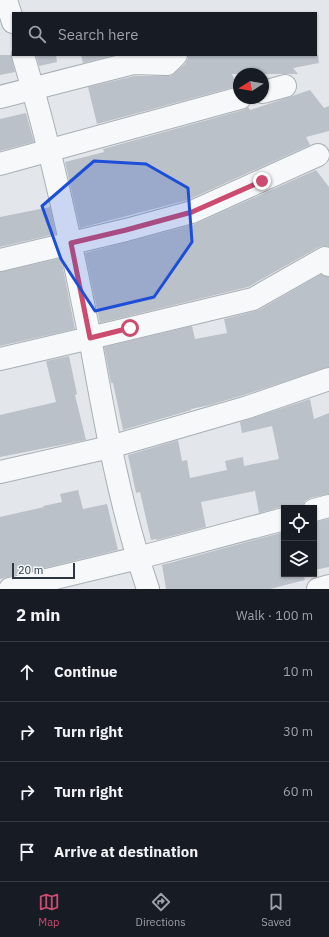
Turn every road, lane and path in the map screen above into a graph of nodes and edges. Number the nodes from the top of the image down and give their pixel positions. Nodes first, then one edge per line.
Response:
1 (6, 0) edge
2 (12, 19) edge
3 (23, 56) edge
4 (175, 56) edge
5 (284, 86) dead end
6 (33, 89) junction
7 (269, 90) edge
8 (0, 97) edge
9 (233, 100) edge
10 (49, 151) junction
11 (318, 155) dead end
12 (0, 164) edge
13 (71, 243) junction
14 (328, 259) edge
15 (0, 260) edge
16 (90, 338) junction
17 (0, 359) edge
18 (329, 379) edge
19 (110, 447) junction
20 (0, 472) edge
21 (329, 506) edge
22 (317, 509) edge
23 (281, 520) edge
24 (138, 558) junction
25 (329, 586) edge
26 (10, 589) edge
27 (148, 589) edge
28 (318, 589) edge

1 - 2 street
3 - 6 street
4 - 6 street
5 - 7 street
6 - 8 street
6 - 10 street
9 - 10 street
10 - 12 street
10 - 13 street
11 - 13 street
13 - 15 street
13 - 16 street
14 - 16 street
16 - 17 street
16 - 19 street
18 - 19 street
19 - 20 street
19 - 24 street
21 - 22 street
23 - 24 street
24 - 26 street
24 - 27 street
25 - 28 street

